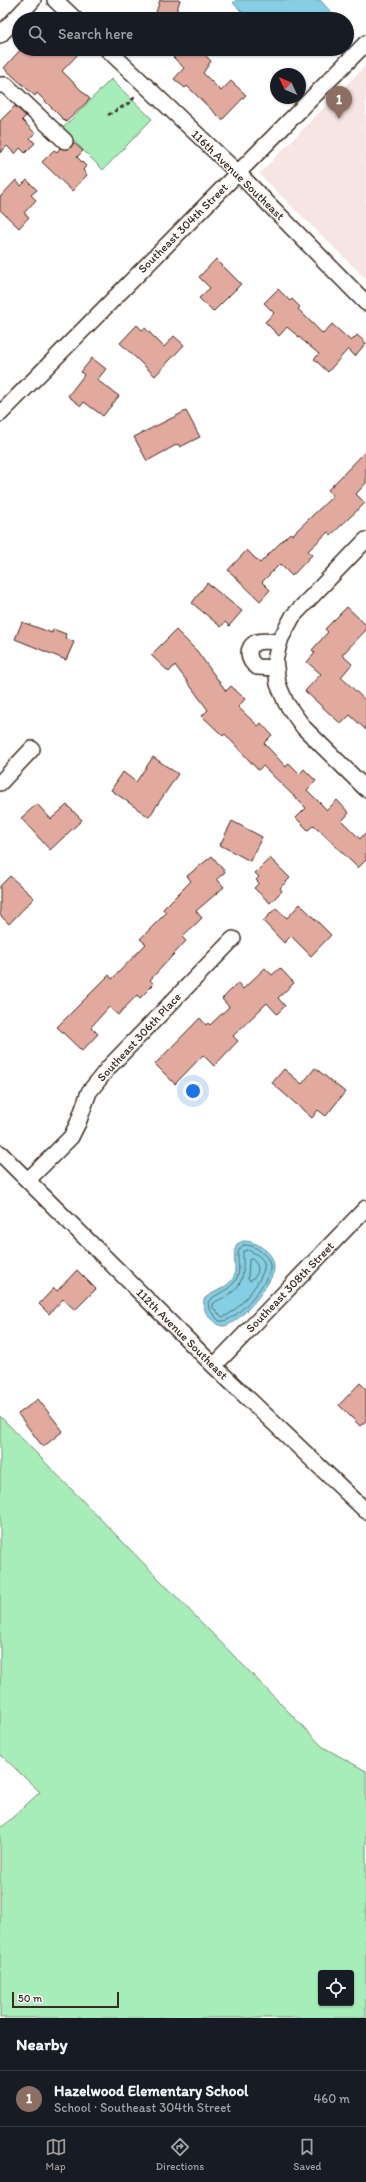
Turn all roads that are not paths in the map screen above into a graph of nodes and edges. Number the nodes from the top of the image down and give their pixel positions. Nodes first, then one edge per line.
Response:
1 (33, 0) edge
2 (56, 0) edge
3 (22, 12) edge
4 (69, 12) edge
5 (12, 22) edge
6 (0, 35) edge
7 (366, 44) edge
8 (114, 56) edge
9 (0, 85) edge
10 (65, 141) dead end
11 (238, 173) junction
12 (366, 303) edge
13 (0, 414) edge
14 (366, 540) edge
15 (280, 642) junction
16 (275, 664) junction
17 (32, 748) dead end
18 (0, 783) edge
19 (366, 789) edge
20 (233, 939) dead end
21 (0, 1153) edge
22 (28, 1180) junction
23 (366, 1208) edge
24 (214, 1366) junction
25 (366, 1512) edge

1 - 3 street
2 - 4 street
5 - 6 street
7 - 11 street, Southeast 304th Street
8 - 11 street, 116th Avenue Southeast
9 - 10 street
11 - 12 street, 116th Avenue Southeast
11 - 13 street, Southeast 304th Street
14 - 15 street
15 - 16 street
15 - 16 street
16 - 19 street
17 - 18 street
20 - 22 street, Southeast 306th Place
21 - 22 street, 112th Avenue Southeast
22 - 24 street, 112th Avenue Southeast
23 - 24 street, Southeast 308th Street
24 - 25 street, 112th Avenue Southeast

